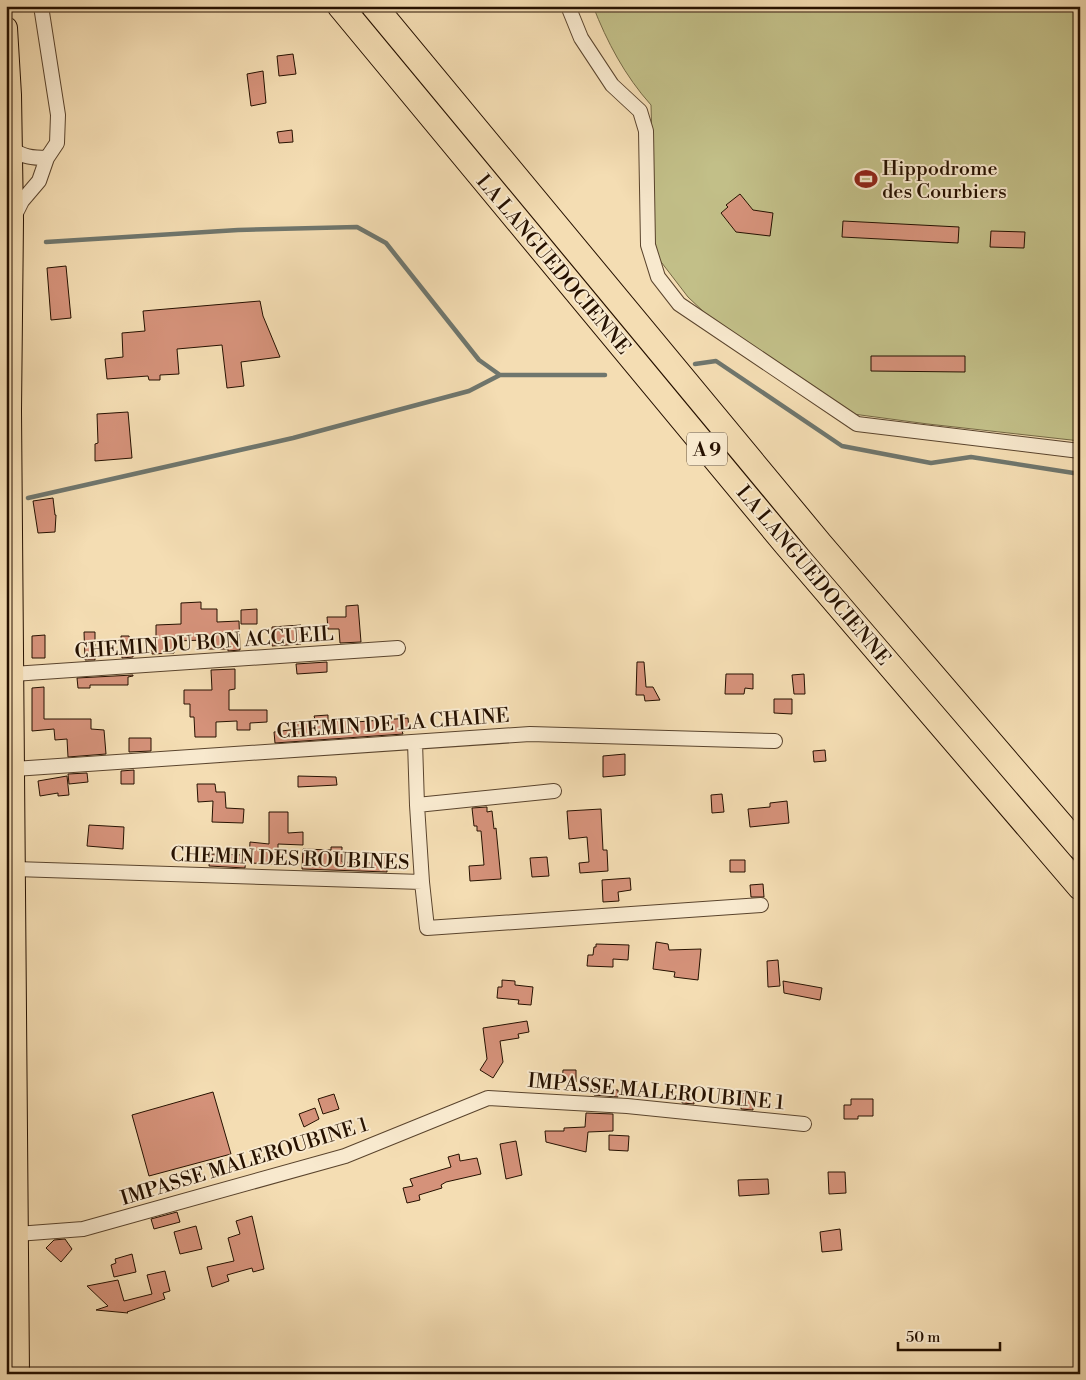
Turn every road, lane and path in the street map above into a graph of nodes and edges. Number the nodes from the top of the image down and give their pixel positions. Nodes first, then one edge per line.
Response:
1 (41, 6) edge
2 (340, 6) edge
3 (374, 6) edge
4 (568, 6) edge
5 (6, 28) edge
6 (11, 148) junction
7 (47, 158) junction
8 (12, 220) junction
9 (1080, 451) edge
10 (398, 648) dead end
11 (13, 674) junction
12 (775, 741) dead end
13 (416, 742) junction
14 (14, 769) junction
15 (554, 791) dead end
16 (417, 805) junction
17 (1080, 848) edge
18 (15, 869) junction
19 (422, 882) junction
20 (1080, 887) edge
21 (761, 904) dead end
22 (804, 1124) dead end
23 (17, 1234) junction
24 (18, 1374) edge

1 - 7 street
2 - 20 highway, LA LANGUEDOCIENNE / A 9
3 - 17 highway, LA LANGUEDOCIENNE / A 9
4 - 9 street
5 - 6 main road
6 - 7 street
6 - 8 main road
7 - 8 street
8 - 11 main road
10 - 11 street, CHEMIN DU BON ACCUEIL
11 - 14 main road
12 - 13 street, CHEMIN DE LA CHAINE
13 - 14 street, CHEMIN DE LA CHAINE
13 - 16 street
14 - 18 main road
15 - 16 street
16 - 19 street
18 - 19 street, CHEMIN DES ROUBINES
18 - 23 main road
19 - 21 street, CHEMIN DES ROUBINES
22 - 23 street, IMPASSE MALEROUBINE 1
23 - 24 main road

